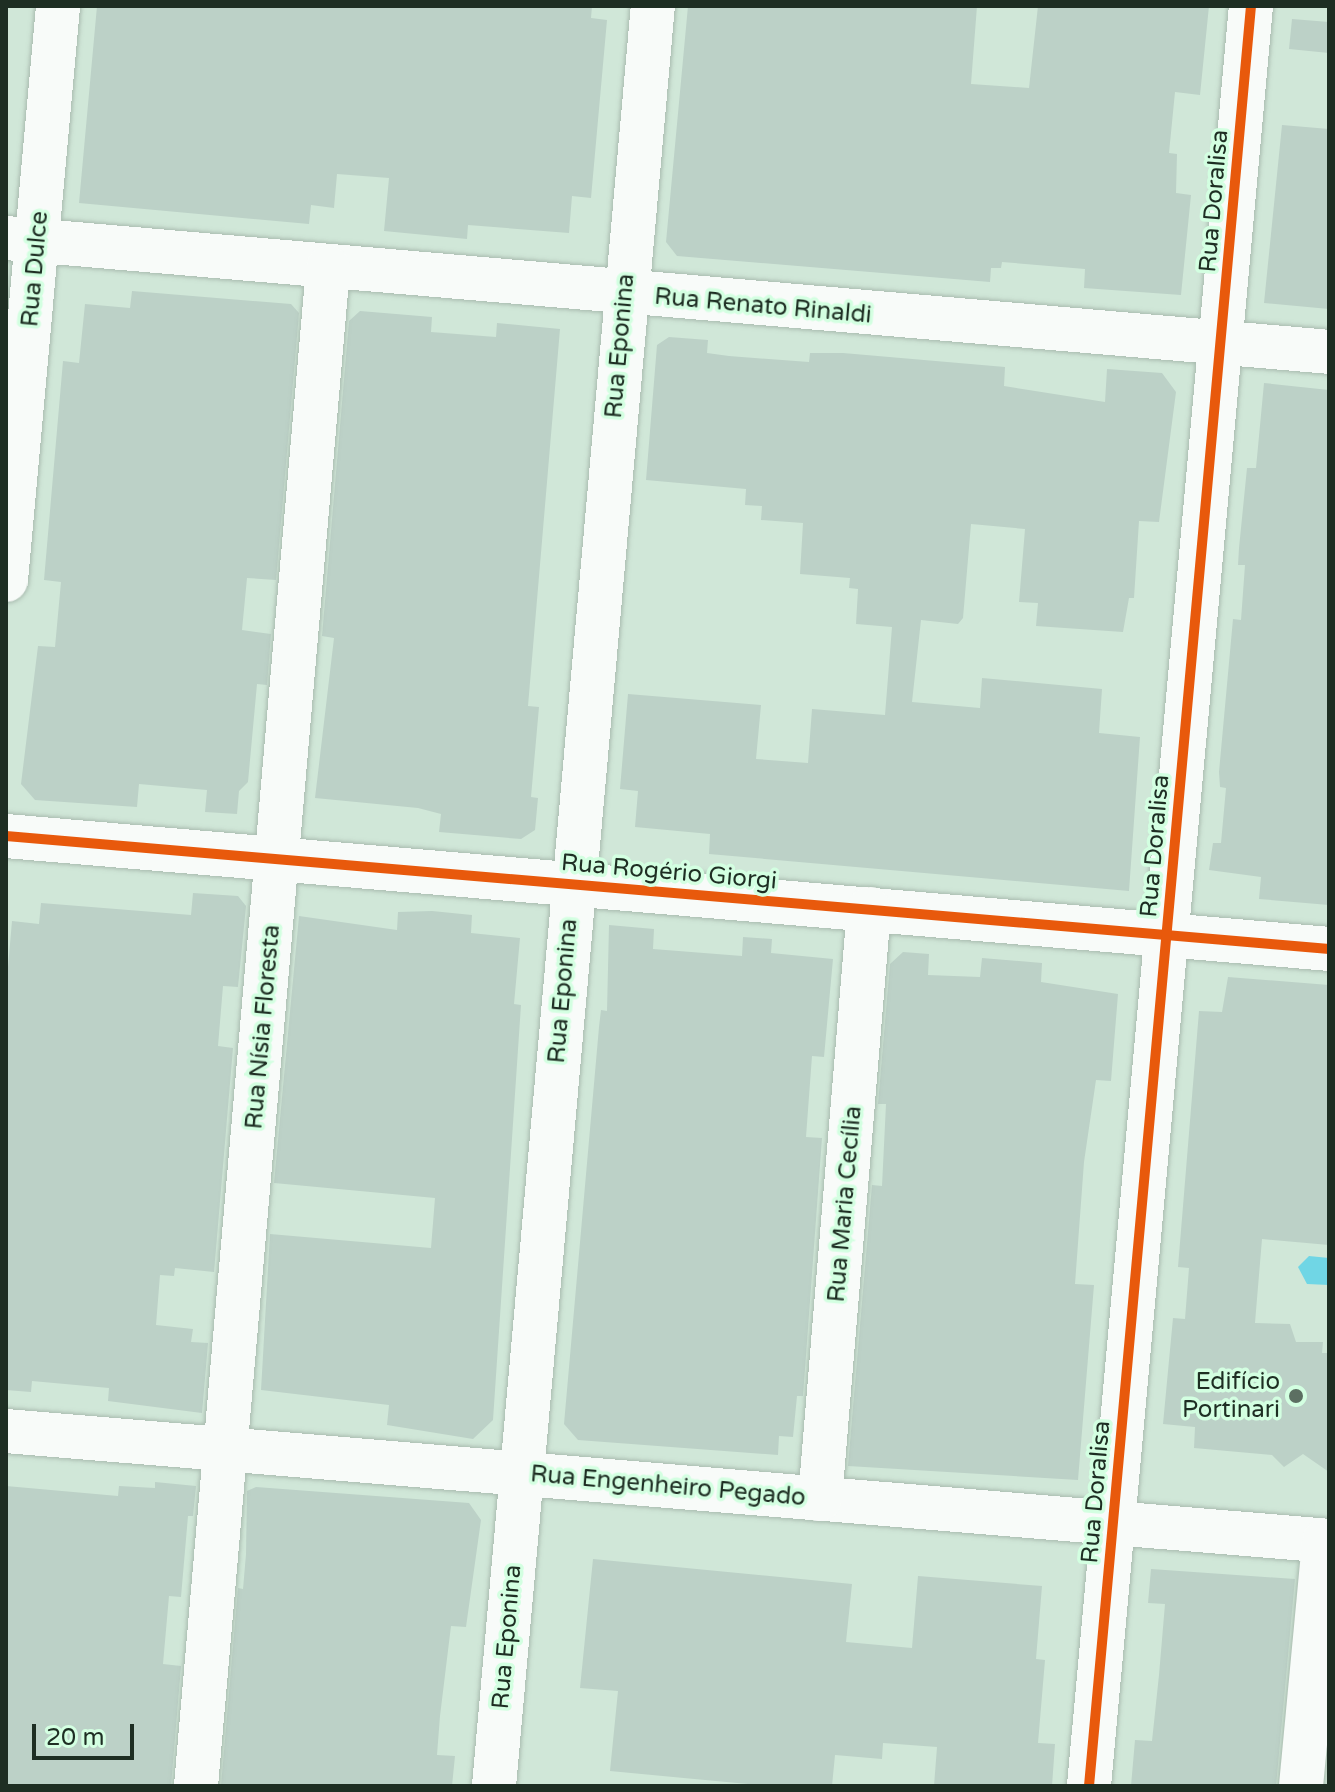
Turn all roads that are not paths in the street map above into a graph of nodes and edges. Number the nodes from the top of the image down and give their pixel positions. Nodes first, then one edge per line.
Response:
1 (58, 6) edge
2 (653, 6) edge
3 (1251, 6) edge
4 (22, 239) edge
5 (328, 268) junction
6 (624, 295) junction
7 (1221, 342) junction
8 (1329, 352) edge
9 (6, 580) edge
10 (6, 836) edge
11 (276, 859) junction
12 (573, 883) junction
13 (869, 909) junction
14 (1167, 936) junction
15 (1329, 949) edge
16 (6, 1431) edge
17 (226, 1449) junction
18 (520, 1473) junction
19 (820, 1499) junction
20 (1113, 1524) junction
21 (1327, 1541) edge
22 (196, 1786) edge
23 (494, 1786) edge
24 (1089, 1786) edge
25 (1301, 1786) edge

1 - 4 street, Rua Dulce
2 - 6 street, Rua Eponina
3 - 7 street, Rua Doralisa
4 - 5 street, Rua Renato Rinaldi
4 - 9 street, Rua Dulce
5 - 6 street, Rua Renato Rinaldi
5 - 11 street, Rua Nísia Floresta
6 - 7 street, Rua Renato Rinaldi
6 - 12 street, Rua Eponina
7 - 8 street, Rua Renato Rinaldi
7 - 14 street, Rua Doralisa
10 - 11 street, Rua Rogério Giorgi
11 - 12 street, Rua Rogério Giorgi
11 - 17 street, Rua Nísia Floresta
12 - 13 street, Rua Rogério Giorgi
12 - 18 street, Rua Eponina
13 - 14 street, Rua Rogério Giorgi
13 - 19 street, Rua Maria Cecília
14 - 15 street, Rua Rogério Giorgi
14 - 20 street, Rua Doralisa
16 - 17 street, Rua Engenheiro Pegado
17 - 18 street, Rua Engenheiro Pegado
17 - 22 street, Rua Nísia Floresta
18 - 19 street, Rua Engenheiro Pegado
18 - 23 street, Rua Eponina
19 - 20 street, Rua Engenheiro Pegado
20 - 21 street, Rua Engenheiro Pegado
20 - 24 street, Rua Doralisa
21 - 25 street

